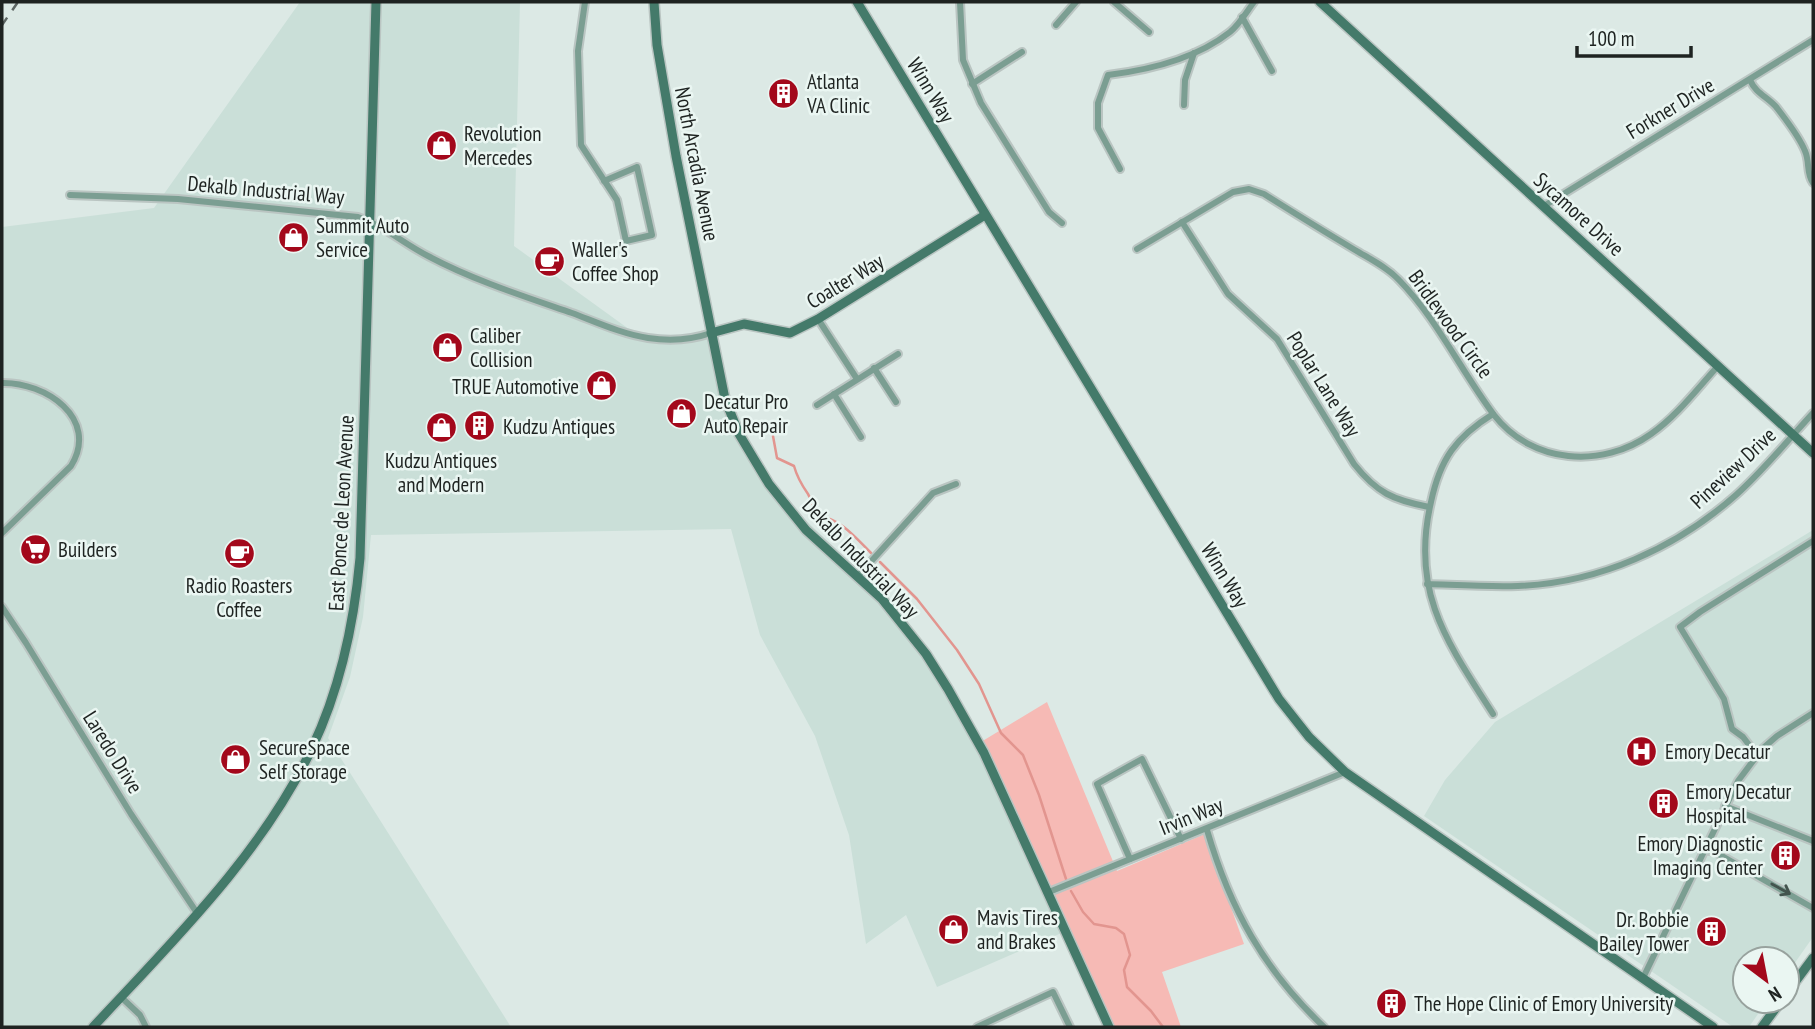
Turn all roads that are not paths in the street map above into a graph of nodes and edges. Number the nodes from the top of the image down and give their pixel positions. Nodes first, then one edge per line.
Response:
1 (376, 2) edge
2 (585, 2) edge
3 (653, 2) edge
4 (857, 2) edge
5 (960, 2) edge
6 (1076, 2) edge
7 (1114, 2) edge
8 (1254, 2) edge
9 (1320, 2) edge
10 (1242, 17) junction
11 (1056, 25) dead end
12 (1149, 32) dead end
13 (1813, 40) edge
14 (1022, 52) dead end
15 (1194, 53) junction
16 (1272, 71) dead end
17 (1750, 80) junction
18 (972, 84) junction
19 (1184, 105) dead end
20 (1120, 169) dead end
21 (604, 181) junction
22 (1813, 183) edge
23 (71, 195) dead end
24 (1544, 206) junction
25 (985, 215) junction
26 (370, 221) junction
27 (1182, 222) junction
28 (1062, 223) dead end
29 (1138, 248) dead end
30 (818, 319) junction
31 (712, 333) junction
32 (898, 354) dead end
33 (1718, 366) junction
34 (874, 368) junction
35 (857, 379) junction
36 (2, 383) edge
37 (834, 394) junction
38 (896, 402) dead end
39 (817, 405) dead end
40 (1813, 413) edge
41 (1493, 414) junction
42 (1794, 435) junction
43 (861, 437) dead end
44 (1813, 453) edge
45 (956, 484) dead end
46 (1430, 507) junction
47 (2, 533) edge
48 (1813, 541) edge
49 (857, 577) junction
50 (1427, 584) junction
51 (2, 607) edge
52 (1813, 713) edge
53 (1493, 715) dead end
54 (1756, 754) junction
55 (1345, 772) junction
56 (1725, 806) junction
57 (1207, 830) junction
58 (1181, 839) junction
59 (1813, 841) edge
60 (1705, 850) junction
61 (1130, 859) junction
62 (1049, 892) junction
63 (1813, 908) edge
64 (197, 913) junction
65 (1813, 958) edge
66 (1801, 974) edge
67 (1643, 978) junction
68 (121, 997) junction
69 (93, 1027) edge
70 (146, 1027) edge
71 (977, 1027) edge
72 (1070, 1027) edge
73 (1109, 1027) edge
74 (1324, 1027) edge
75 (1713, 1027) edge

1 - 26 street, East Ponce de Leon Avenue
2 - 21 street
3 - 31 street, North Arcadia Avenue
4 - 25 street, Winn Way
5 - 18 street
6 - 11 street
7 - 12 street
8 - 10 street
9 - 24 street, Sycamore Drive
10 - 15 street
10 - 16 street
13 - 17 street, Forkner Drive
14 - 18 street
15 - 19 street
15 - 20 street
17 - 22 street
17 - 24 street, Forkner Drive
18 - 28 street
21 - 21 street
23 - 26 street, Dekalb Industrial Way
24 - 33 street, Sycamore Drive
25 - 30 street, Coalter Way
25 - 55 street, Winn Way
26 - 31 street, Dekalb Industrial Way
26 - 64 street, East Ponce de Leon Avenue
27 - 29 street, Bridlewood Circle
27 - 41 street, Bridlewood Circle
27 - 46 street, Poplar Lane Way
30 - 31 street, Coalter Way
30 - 35 street
31 - 49 street, Dekalb Industrial Way
32 - 34 street
33 - 41 street, Bridlewood Circle
33 - 42 street, Sycamore Drive
34 - 35 street
34 - 38 street
35 - 37 street
36 - 47 street
37 - 39 street
37 - 43 street
40 - 42 street, Pineview Drive
41 - 46 street
42 - 44 street, Sycamore Drive
42 - 50 street, Pineview Drive
45 - 49 street
46 - 50 street
48 - 54 street
49 - 62 street, Dekalb Industrial Way
50 - 53 street
51 - 64 street, Laredo Drive
52 - 54 street
54 - 56 street
55 - 57 street, Irvin Way
55 - 67 street, Winn Way
56 - 59 street
56 - 60 street
57 - 58 street, Irvin Way
57 - 74 street
58 - 61 street, Irvin Way
58 - 61 street
60 -> 63 street
60 - 67 street
61 - 62 street, Irvin Way
62 - 73 street, Dekalb Industrial Way
64 - 68 street, East Ponce de Leon Avenue
65 - 66 street
67 - 75 street, Winn Way
68 - 69 street, East Ponce de Leon Avenue
68 - 70 street
71 - 72 street

